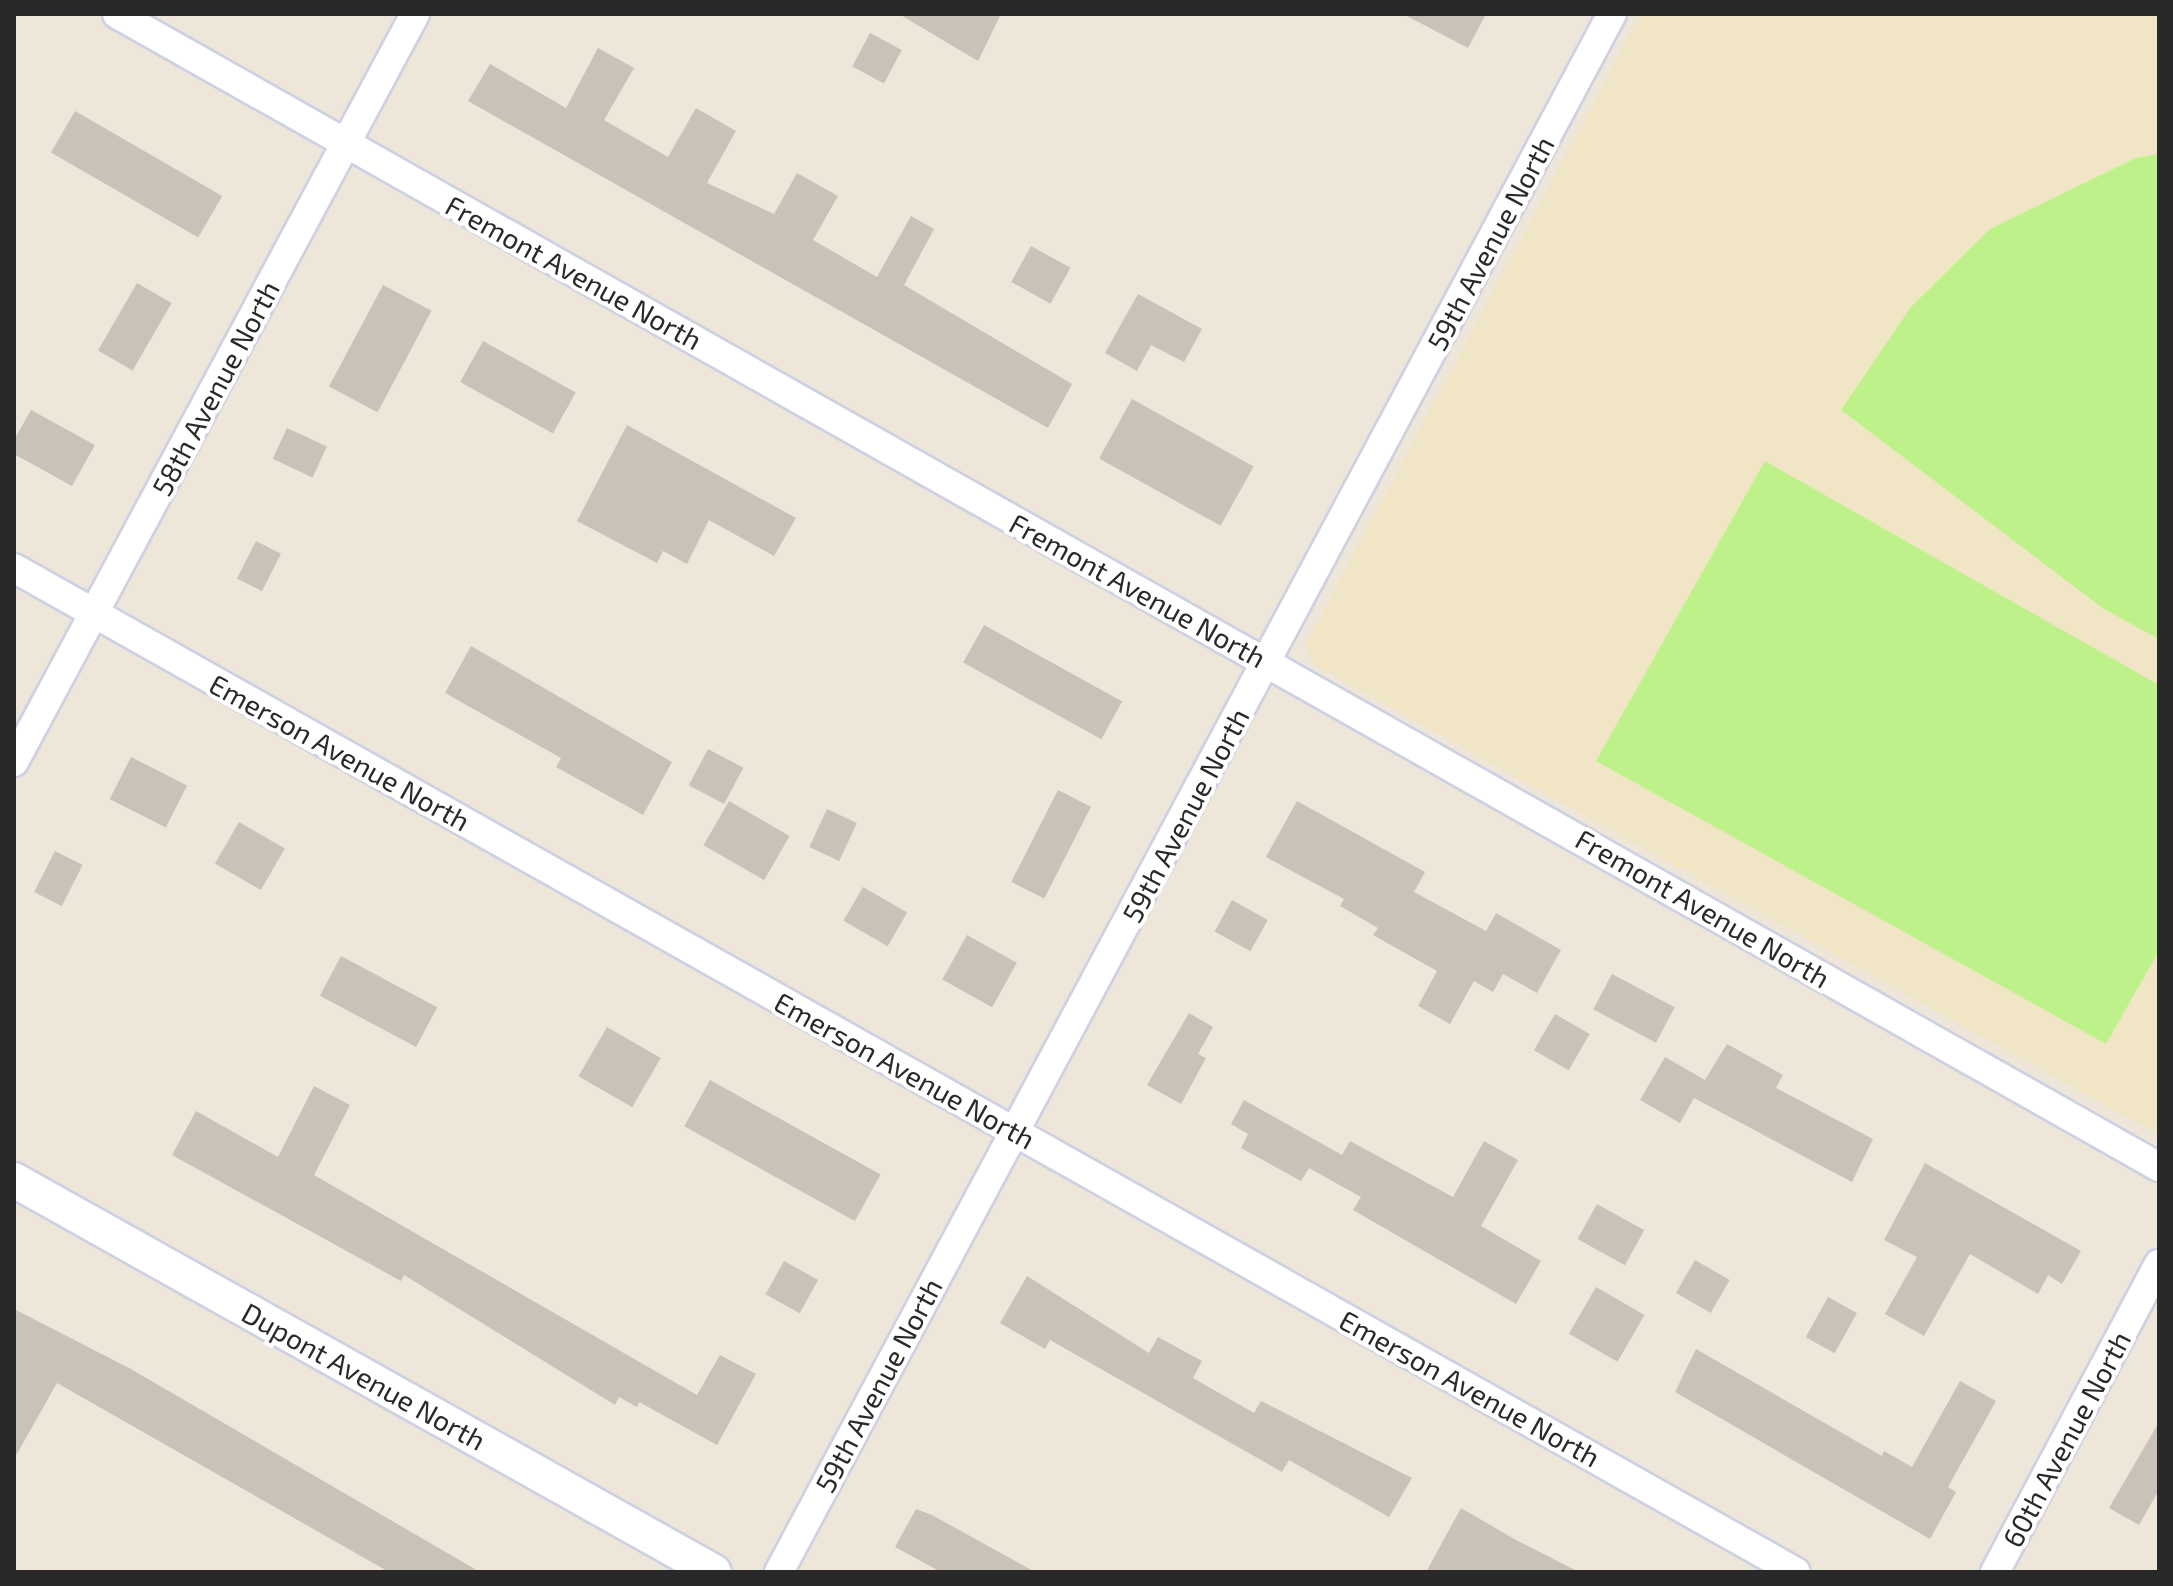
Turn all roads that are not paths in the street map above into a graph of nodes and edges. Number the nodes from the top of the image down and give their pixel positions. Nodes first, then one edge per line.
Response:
1 (117, 14) edge
2 (415, 14) edge
3 (1612, 14) edge
4 (346, 143) junction
5 (14, 568) edge
6 (94, 614) junction
7 (1267, 662) junction
8 (14, 762) edge
9 (1013, 1130) junction
10 (2159, 1167) edge
11 (14, 1180) edge
12 (2159, 1264) edge
13 (714, 1572) edge
14 (779, 1572) edge
15 (1796, 1572) edge
16 (1995, 1572) edge

1 - 4 street, Fremont Avenue North
2 - 4 street, 58th Avenue North
3 - 7 street, 59th Avenue North
4 - 6 street, 58th Avenue North
4 - 7 street, Fremont Avenue North
5 - 6 street, Emerson Avenue North
6 - 8 street, 58th Avenue North
6 - 9 street, Emerson Avenue North
7 - 9 street, 59th Avenue North
7 - 10 street, Fremont Avenue North
9 - 14 street, 59th Avenue North
9 - 15 street, Emerson Avenue North
11 - 13 street, Dupont Avenue North
12 - 16 street, 60th Avenue North

